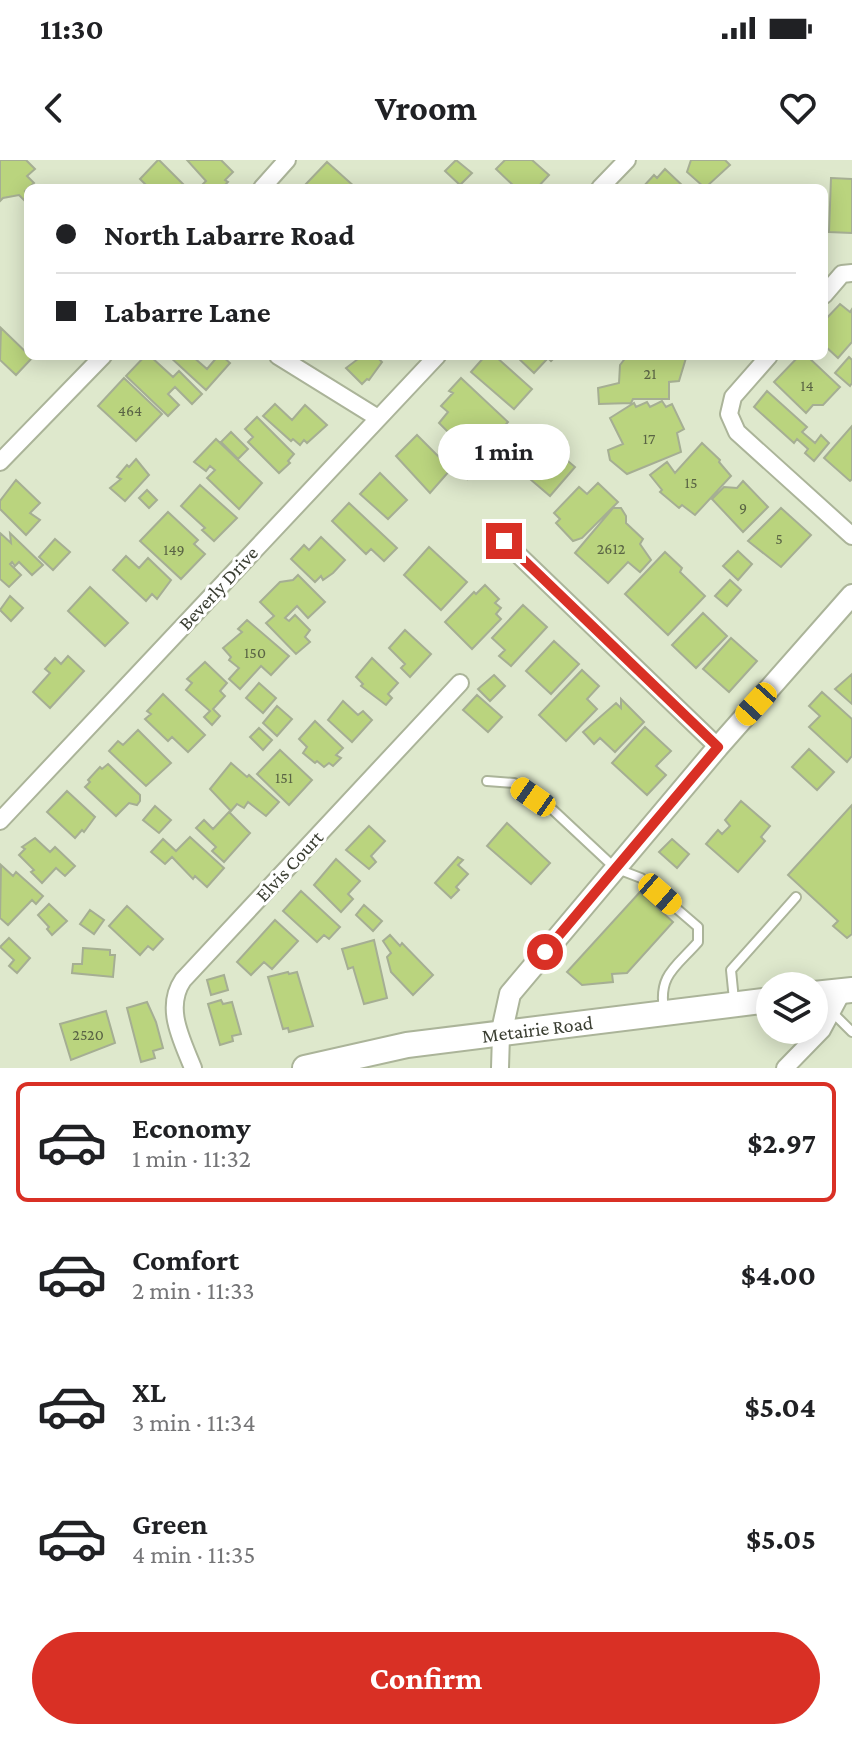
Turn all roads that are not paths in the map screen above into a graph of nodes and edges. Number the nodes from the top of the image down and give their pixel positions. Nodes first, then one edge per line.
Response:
1 (287, 160) edge
2 (627, 160) edge
3 (266, 184) edge
4 (604, 184) edge
5 (852, 273) edge
6 (828, 290) edge
7 (99, 360) edge
8 (284, 360) edge
9 (433, 360) edge
10 (765, 360) edge
11 (378, 418) junction
12 (0, 462) edge
13 (852, 536) edge
14 (504, 541) dead end
15 (852, 595) edge
16 (460, 683) dead end
17 (718, 747) junction
18 (487, 781) dead end
19 (0, 821) edge
20 (615, 868) junction
21 (796, 897) dead end
22 (838, 993) edge
23 (756, 1002) edge
24 (735, 1005) junction
25 (665, 1013) junction
26 (852, 1032) edge
27 (501, 1035) junction
28 (193, 1068) edge
29 (305, 1068) edge
30 (500, 1068) edge
31 (785, 1068) edge

1 - 3 street
2 - 4 street
5 - 6 street
7 - 12 street
8 - 11 street
9 - 11 street, Beverly Drive
10 - 13 street
11 - 19 street, Beverly Drive
14 - 17 street
15 - 17 street
16 - 28 street, Elvis Court
17 - 20 street
18 - 20 lane
20 - 25 lane
20 - 27 street
21 - 24 lane
22 - 26 lane
22 - 31 street
23 - 24 main road, Metairie Road
24 - 25 main road, Metairie Road
25 - 27 main road, Metairie Road
27 - 29 main road, Metairie Road
27 - 30 street

